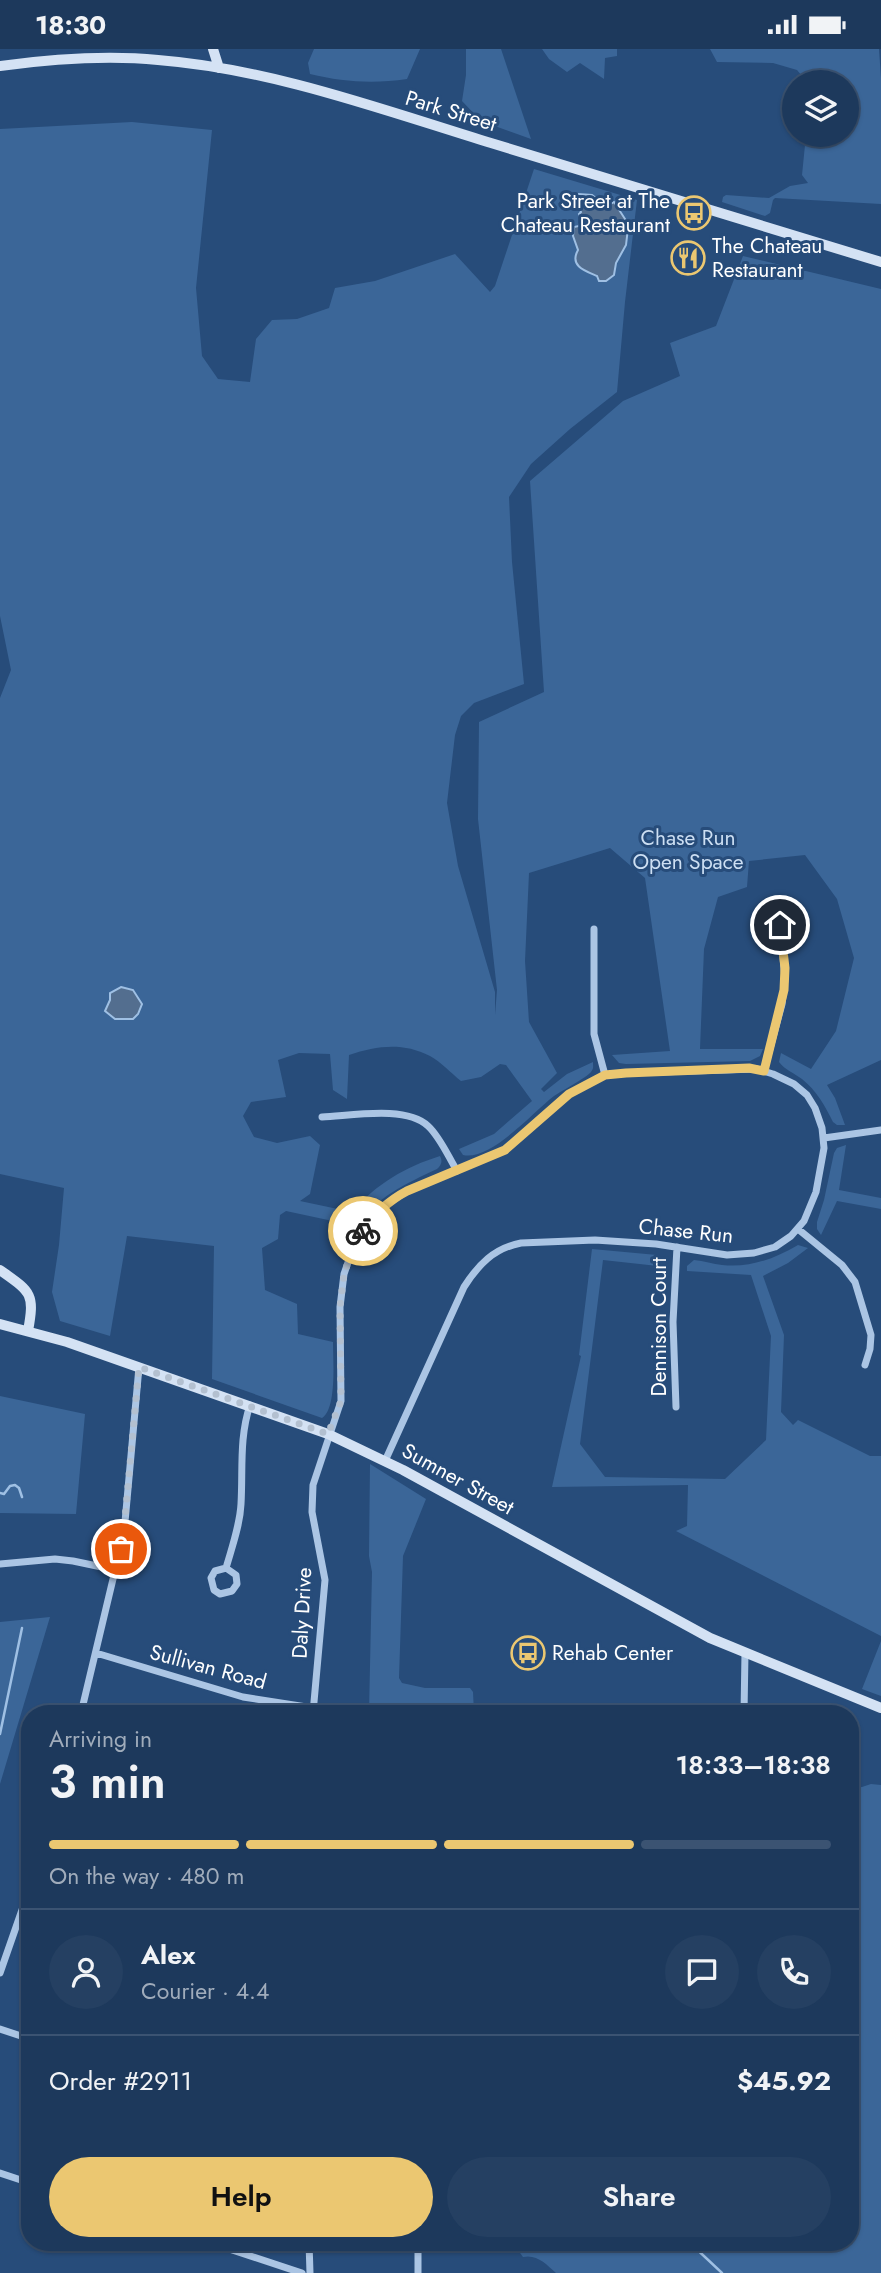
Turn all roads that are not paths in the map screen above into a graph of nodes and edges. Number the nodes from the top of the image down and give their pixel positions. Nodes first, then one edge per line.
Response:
1 (212, 49) edge
2 (0, 66) edge
3 (219, 68) junction
4 (881, 262) edge
5 (780, 925) dead end
6 (594, 929) dead end
7 (764, 1071) junction
8 (605, 1075) junction
9 (322, 1117) dead end
10 (881, 1130) edge
11 (824, 1138) junction
12 (457, 1171) junction
13 (798, 1229) junction
14 (677, 1247) junction
15 (0, 1270) edge
16 (0, 1324) edge
17 (27, 1331) junction
18 (865, 1365) dead end
19 (139, 1367) junction
20 (250, 1405) junction
21 (676, 1407) dead end
22 (328, 1434) junction
23 (385, 1461) junction
24 (0, 1564) edge
25 (226, 1568) dead end
26 (116, 1570) junction
27 (96, 1653) junction
28 (745, 1653) junction
29 (83, 1705) edge
30 (283, 1705) edge
31 (314, 1705) edge
32 (744, 1705) edge
33 (881, 1708) edge
34 (21, 1913) edge
35 (0, 1973) edge
36 (0, 2029) edge
37 (21, 2036) edge
38 (0, 2173) edge
39 (21, 2180) edge
40 (235, 2251) edge
41 (309, 2251) edge
42 (418, 2251) edge
43 (302, 2273) edge
44 (310, 2273) edge
45 (418, 2273) edge

1 - 3 main road
2 - 3 main road, Park Street
3 - 4 main road, Park Street
5 - 7 street
6 - 8 street
7 - 8 street, Chase Run
7 - 11 street, Chase Run
8 - 12 street, Chase Run
9 - 12 street
10 - 11 street
11 - 13 street, Chase Run
12 - 22 street, Chase Run
13 - 14 street, Chase Run
13 - 18 street
14 - 21 street, Dennison Court
14 - 23 street, Chase Run
15 - 17 main road
16 - 17 main road, Sumner Street
17 - 19 main road, Sumner Street
19 - 20 main road, Sumner Street
19 - 26 street
20 - 22 main road, Sumner Street
20 - 25 street
22 - 23 main road, Sumner Street
22 - 31 street, Daly Drive
23 - 28 main road, Sumner Street
24 - 26 street
26 - 27 street
27 - 29 street
27 - 30 street, Sullivan Road
28 - 32 street
28 - 33 main road, Sumner Street
34 - 35 street
36 - 37 street
38 - 39 street
40 - 43 street
41 - 44 street
42 - 45 street

